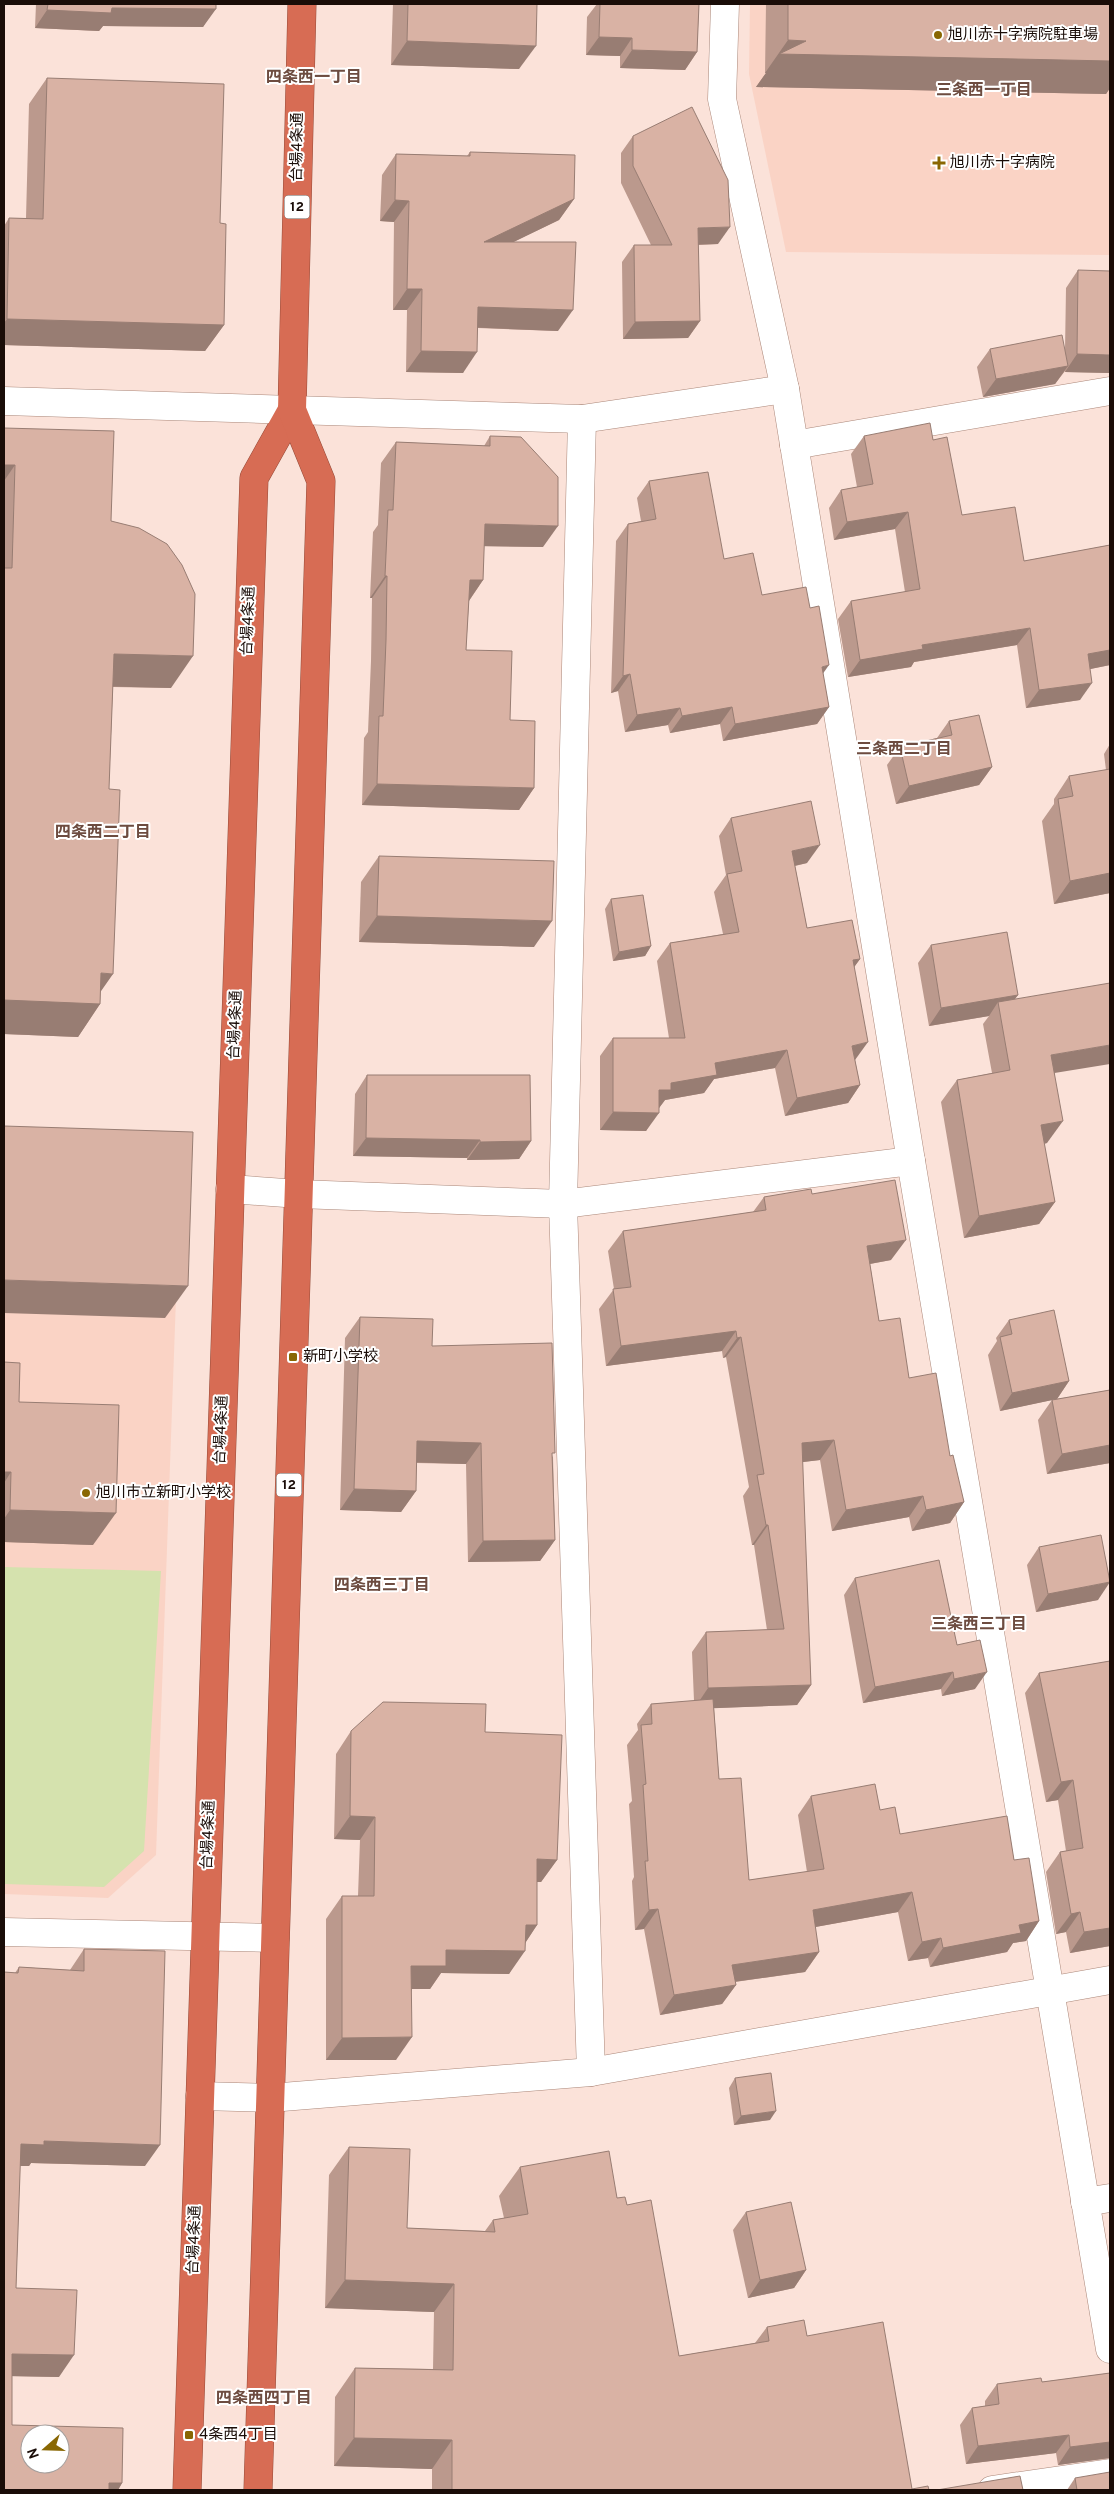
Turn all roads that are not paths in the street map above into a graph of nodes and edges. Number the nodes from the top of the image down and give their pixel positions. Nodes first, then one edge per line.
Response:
1 (302, 4) edge
2 (725, 4) edge
3 (785, 388) junction
4 (1110, 391) edge
5 (4, 401) edge
6 (292, 410) junction
7 (582, 420) junction
8 (794, 445) junction
9 (911, 1160) junction
10 (230, 1189) junction
11 (299, 1194) junction
12 (562, 1204) junction
13 (4, 1932) edge
14 (206, 1935) junction
15 (276, 1938) junction
16 (1110, 1980) edge
17 (1049, 1990) junction
18 (592, 2072) junction
19 (200, 2096) junction
20 (270, 2098) junction
21 (1098, 2200) edge
22 (1110, 2349) edge
23 (1110, 2473) edge
24 (187, 2490) edge
25 (258, 2490) edge
26 (992, 2490) edge

1 - 6 highway, 台場4条通 / 12
2 - 3 street
3 - 7 street
3 - 8 street
4 - 8 street
5 - 6 street
6 - 7 street
6 - 10 highway, 台場4条通 / 12
6 - 11 highway, 台場4条通 / 12
7 - 12 street
8 - 9 street
9 - 12 street
9 - 17 street
10 - 11 street
10 - 14 highway, 台場4条通 / 12
11 - 12 street
11 - 15 highway, 台場4条通 / 12
12 - 18 street
13 - 14 street
14 - 15 street
14 - 19 highway, 台場4条通 / 12
15 - 20 highway, 台場4条通 / 12
16 - 17 street
17 - 18 street
17 - 21 street
18 - 20 street
19 - 20 street
19 - 24 highway, 台場4条通 / 12
20 - 25 highway, 台場4条通 / 12
21 - 22 street
23 - 26 street

